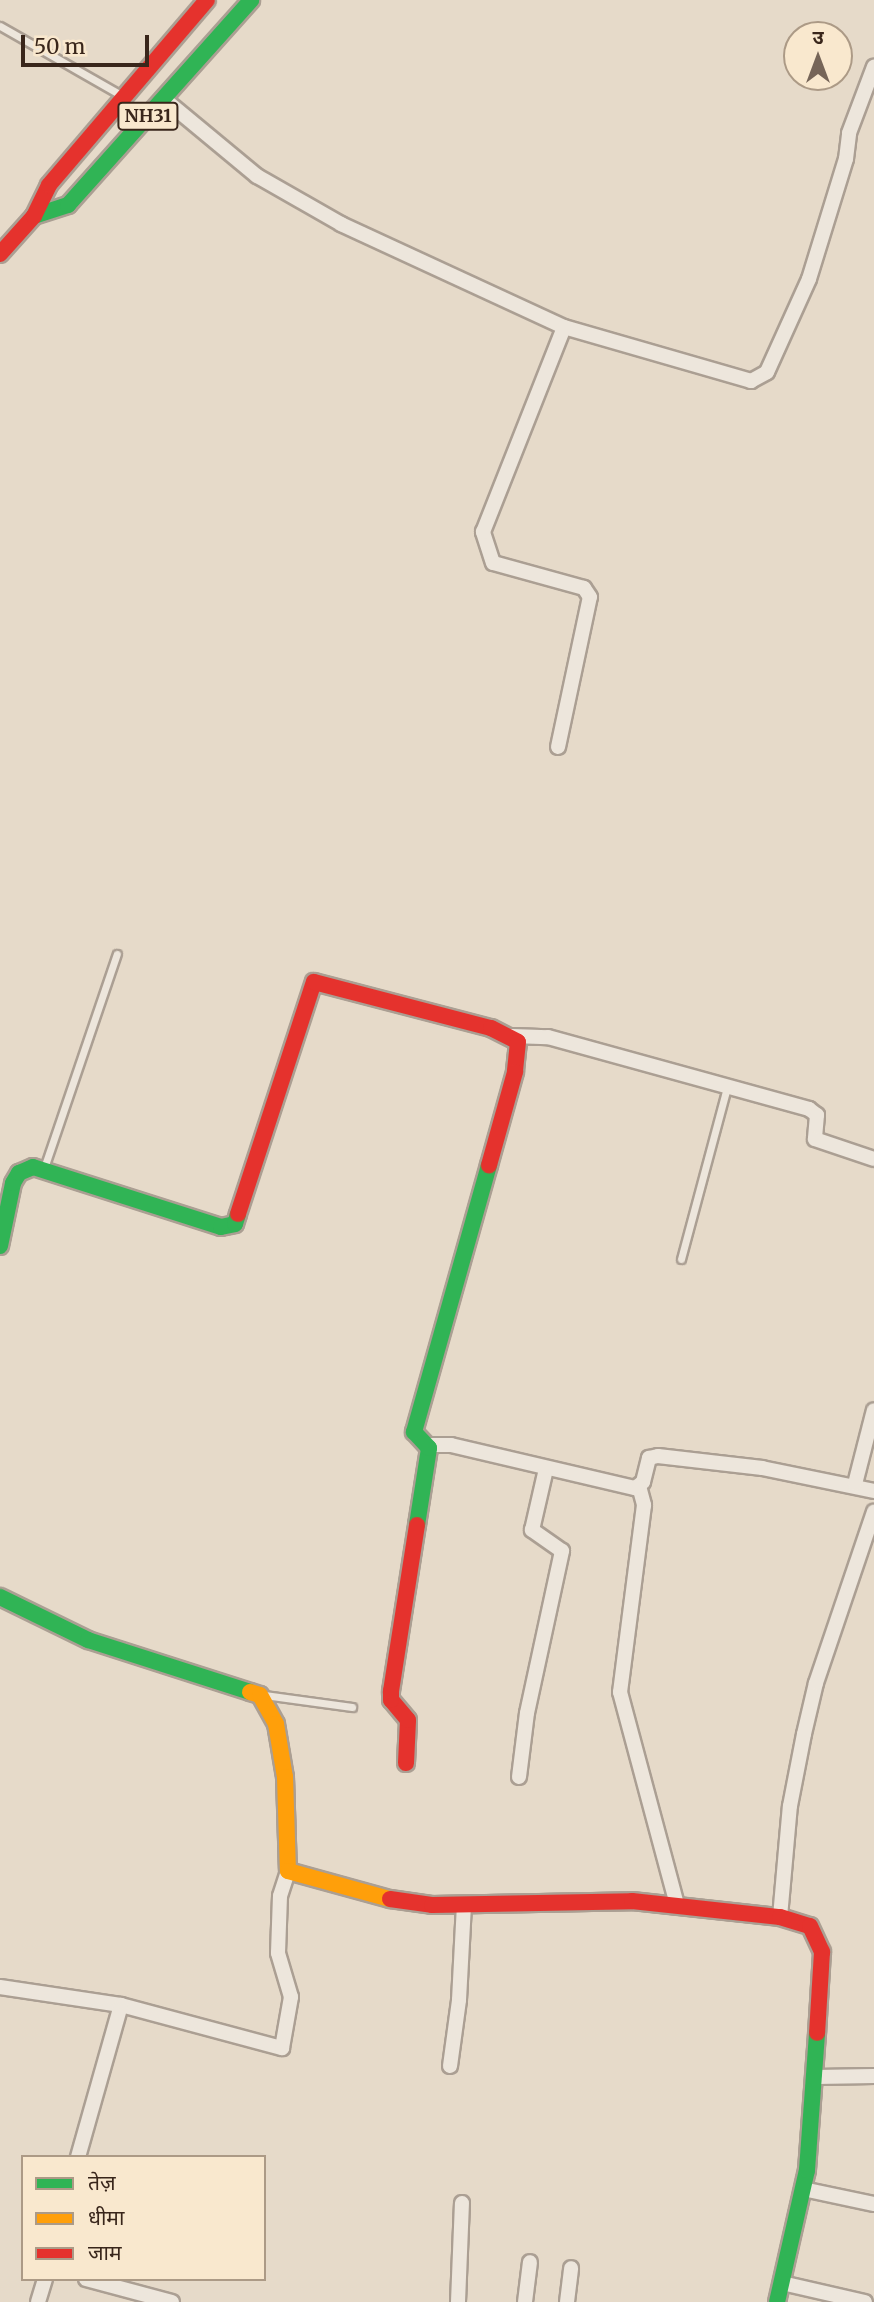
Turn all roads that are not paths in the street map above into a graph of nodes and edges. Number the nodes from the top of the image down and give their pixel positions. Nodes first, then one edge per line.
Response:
1 (207, 0) edge
2 (251, 0) edge
3 (0, 26) edge
4 (874, 67) edge
5 (124, 97) junction
6 (163, 98) junction
7 (34, 216) junction
8 (0, 254) edge
9 (564, 327) junction
10 (558, 747) dead end
11 (117, 954) dead end
12 (512, 1037) junction
13 (727, 1087) junction
14 (874, 1159) edge
15 (44, 1168) junction
16 (0, 1246) edge
17 (681, 1259) dead end
18 (874, 1410) edge
19 (427, 1445) junction
20 (547, 1469) junction
21 (855, 1485) junction
22 (639, 1486) junction
23 (874, 1491) edge
24 (874, 1512) edge
25 (0, 1597) edge
26 (260, 1695) junction
27 (352, 1707) dead end
28 (406, 1763) dead end
29 (519, 1777) dead end
30 (288, 1871) junction
31 (677, 1905) junction
32 (464, 1906) junction
33 (780, 1917) junction
34 (0, 1987) edge
35 (121, 2005) junction
36 (450, 2066) dead end
37 (874, 2076) edge
38 (816, 2077) junction
39 (79, 2155) edge
40 (803, 2189) junction
41 (462, 2203) dead end
42 (874, 2204) edge
43 (530, 2262) dead end
44 (571, 2268) dead end
45 (44, 2281) edge
46 (93, 2281) edge
47 (782, 2283) junction
48 (38, 2302) edge
49 (172, 2302) edge
50 (458, 2302) edge
51 (525, 2302) edge
52 (567, 2302) edge
53 (777, 2302) edge
54 (865, 2302) edge

1 - 5 main road, NH31
2 - 6 main road, NH31
3 - 5 lane
4 - 9 street
5 - 7 main road, NH31
6 - 7 main road, NH31
6 - 9 street
7 - 8 main road, NH31
9 - 10 street
11 - 15 lane
12 - 13 street
12 - 15 main road
12 - 19 main road
13 - 14 street
13 - 17 lane
15 - 16 main road
18 - 21 street
19 - 20 street
19 - 28 main road
20 - 22 street
20 - 29 street
21 - 22 street
21 - 23 street
22 - 31 street
24 - 33 street
25 - 26 main road
26 - 27 lane
26 - 30 main road
30 - 32 main road
30 - 35 street
31 - 32 main road
31 - 33 main road
32 - 36 street
33 - 38 main road
34 - 35 street
35 - 39 street
37 - 38 street
38 - 40 main road
40 - 42 street
40 - 47 main road
41 - 50 street
43 - 51 street
44 - 52 street
45 - 48 street
46 - 49 street
47 - 53 main road
47 - 54 street

